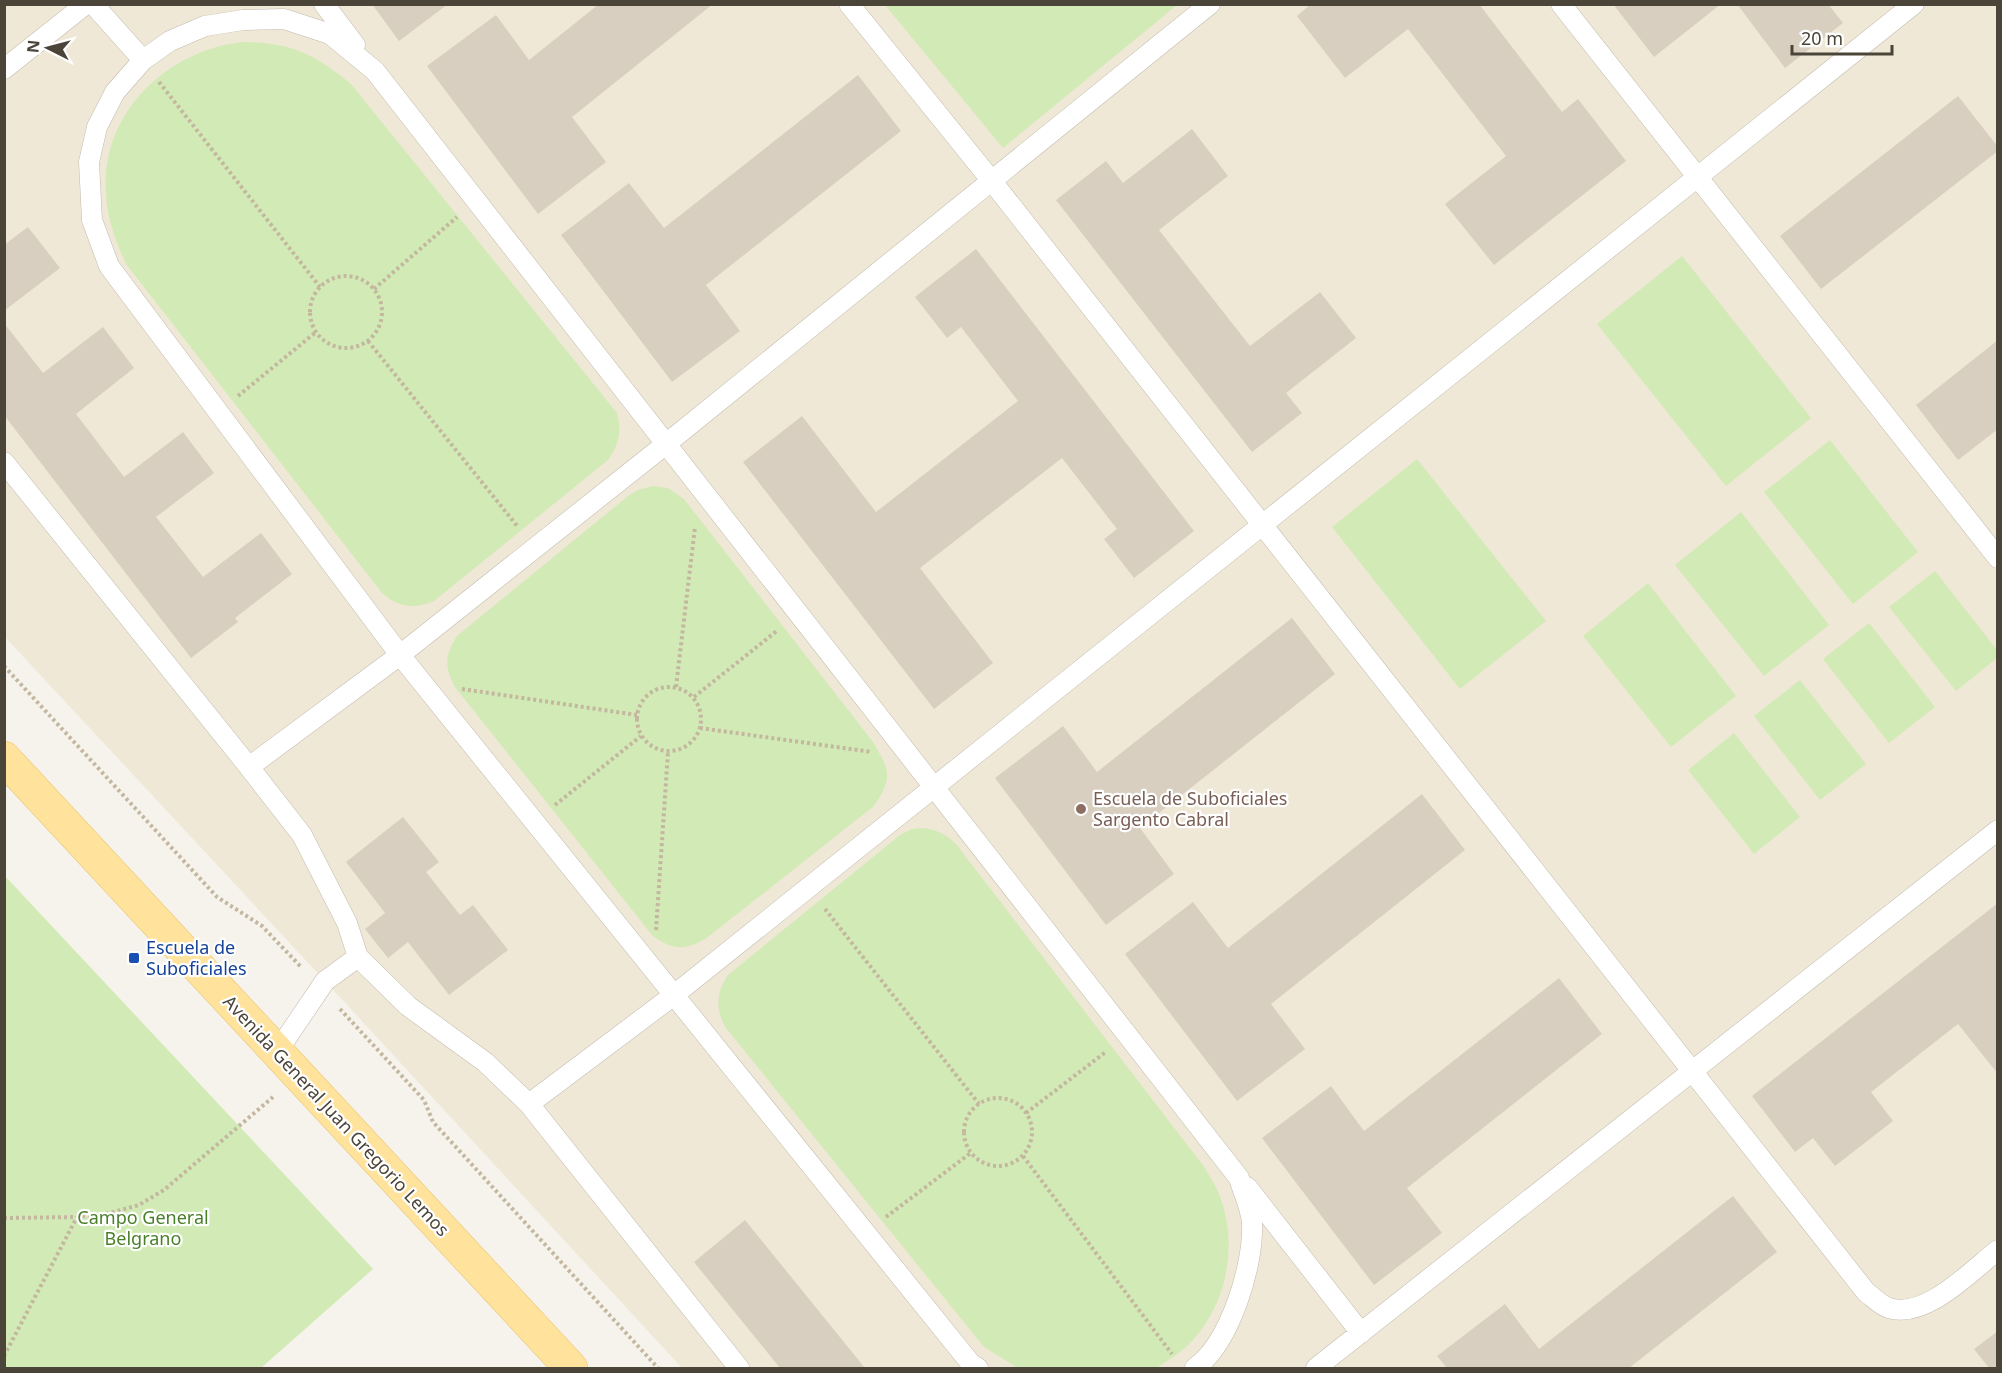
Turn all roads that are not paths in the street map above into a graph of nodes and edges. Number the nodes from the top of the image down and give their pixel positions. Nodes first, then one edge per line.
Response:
1 (86, 4) edge
2 (93, 4) edge
3 (324, 4) edge
4 (849, 4) edge
5 (1210, 4) edge
6 (1561, 4) edge
7 (1914, 4) edge
8 (142, 60) junction
9 (4, 69) edge
10 (375, 71) junction
11 (1698, 178) junction
12 (991, 180) junction
13 (666, 444) junction
14 (4, 462) edge
15 (1262, 526) junction
16 (1998, 558) edge
17 (400, 655) junction
18 (4, 758) edge
19 (249, 767) junction
20 (934, 788) junction
21 (1998, 830) edge
22 (358, 957) junction
23 (674, 995) junction
24 (288, 1064) junction
25 (1692, 1071) junction
26 (529, 1104) junction
27 (1239, 1178) junction
28 (1998, 1250) edge
29 (1361, 1333) junction
30 (571, 1368) edge
31 (738, 1368) edge
32 (978, 1368) edge
33 (1195, 1368) edge
34 (1316, 1368) edge

1 - 9 lane
2 - 8 lane
3 - 10 lane
4 - 12 lane
5 - 12 lane
6 - 11 lane
7 - 11 lane
8 - 10 lane
8 - 17 lane
10 - 13 lane
11 - 15 lane
11 - 16 lane
12 - 13 lane
12 - 15 lane
13 - 17 lane
13 - 20 lane
14 - 19 lane
15 - 20 lane
15 - 25 lane
17 - 19 lane
17 - 23 lane
18 - 24 main road, Avenida General Juan Gregorio Lemos
19 - 22 lane
20 - 23 lane
20 - 27 lane
21 - 25 lane
22 - 24 lane
22 - 26 lane
23 - 26 lane
23 - 32 lane
24 - 30 main road, Avenida General Juan Gregorio Lemos
25 - 28 lane
25 - 29 lane
26 - 31 lane
27 - 29 lane
27 - 33 lane
29 - 34 lane

